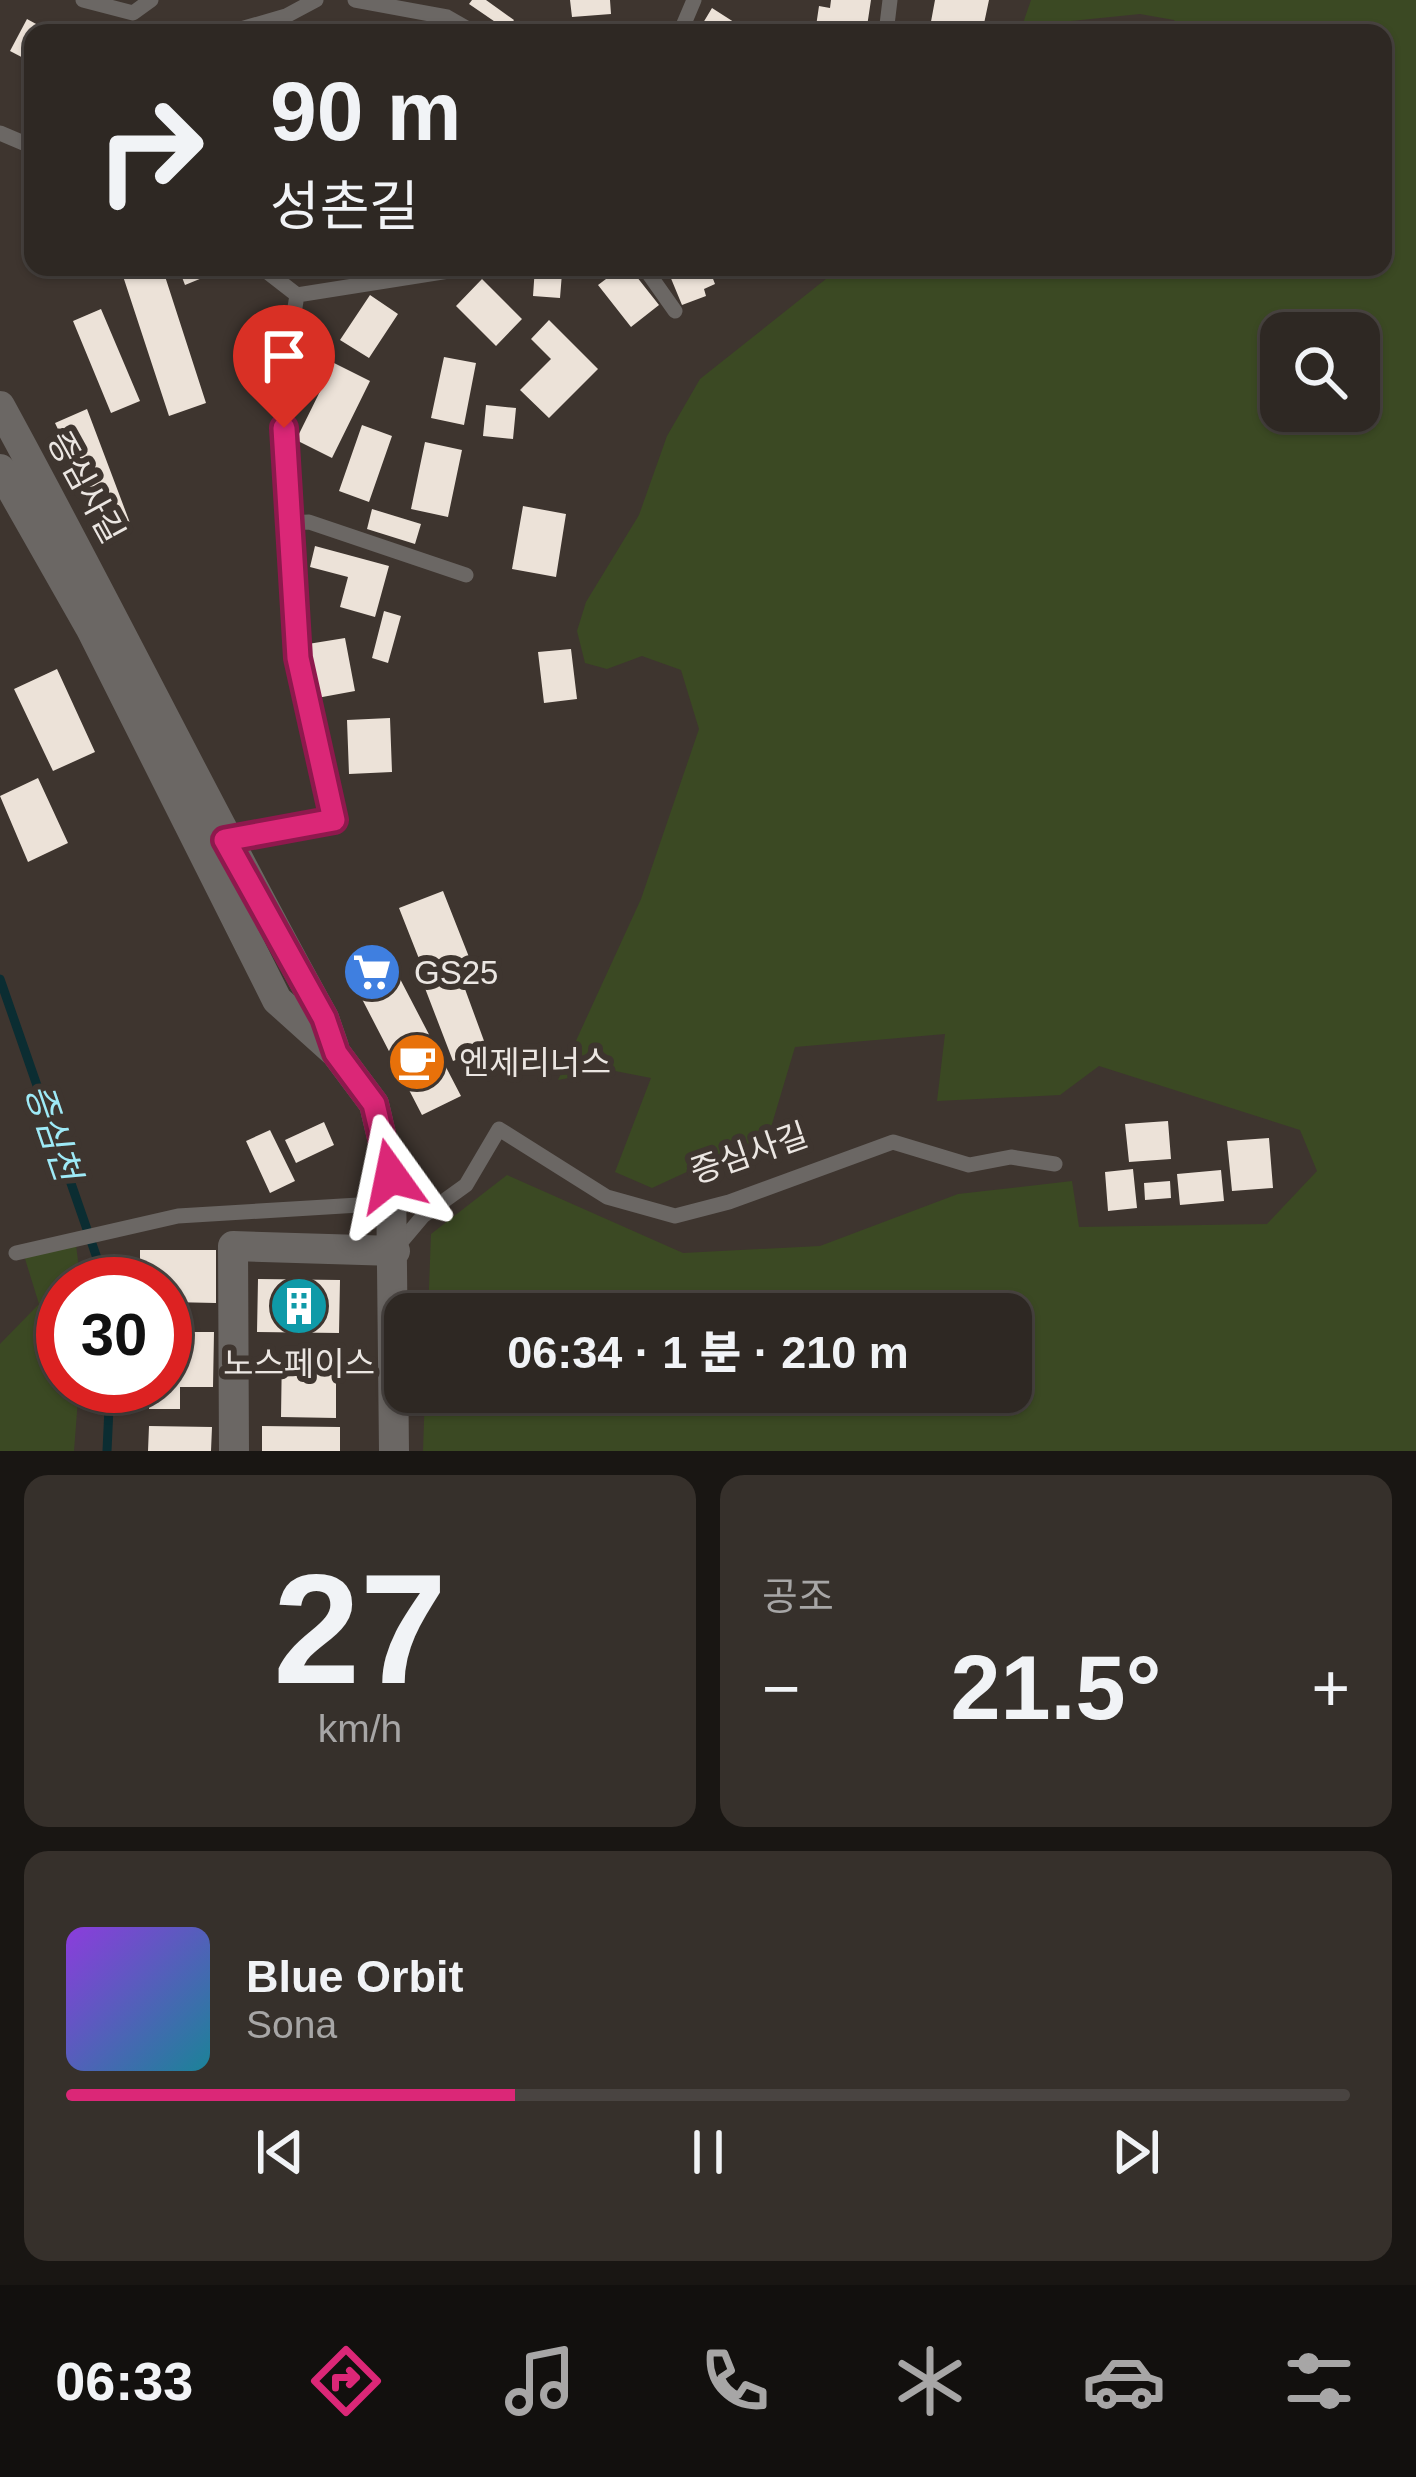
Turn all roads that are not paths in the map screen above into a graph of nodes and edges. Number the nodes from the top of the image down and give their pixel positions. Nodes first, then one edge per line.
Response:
1 (83, 0) edge
2 (151, 0) edge
3 (311, 0) edge
4 (355, 0) edge
5 (258, 24) edge
6 (459, 24) edge
7 (273, 276) edge
8 (416, 276) edge
9 (650, 276) edge
10 (297, 295) junction
11 (675, 311) dead end
12 (0, 406) edge
13 (0, 469) edge
14 (287, 523) junction
15 (466, 575) dead end
16 (225, 840) junction
17 (336, 1053) junction
18 (1055, 1164) dead end
19 (392, 1203) junction
20 (394, 1251) junction
21 (16, 1253) dead end
22 (234, 1451) edge
23 (394, 1451) edge

1 - 2 lane
3 - 5 lane
4 - 6 lane
7 - 10 lane
8 - 10 lane
9 - 11 lane
10 - 14 lane
12 - 16 street, 증심사길
13 - 17 street, 증심사길
14 - 15 lane
14 - 16 lane
16 - 17 street, 증심사길
17 - 19 street, 증심사길
18 - 20 lane, 증심사길
19 - 20 street, 증심사길
19 - 21 lane
20 - 22 street
20 - 23 street, 증심사길

